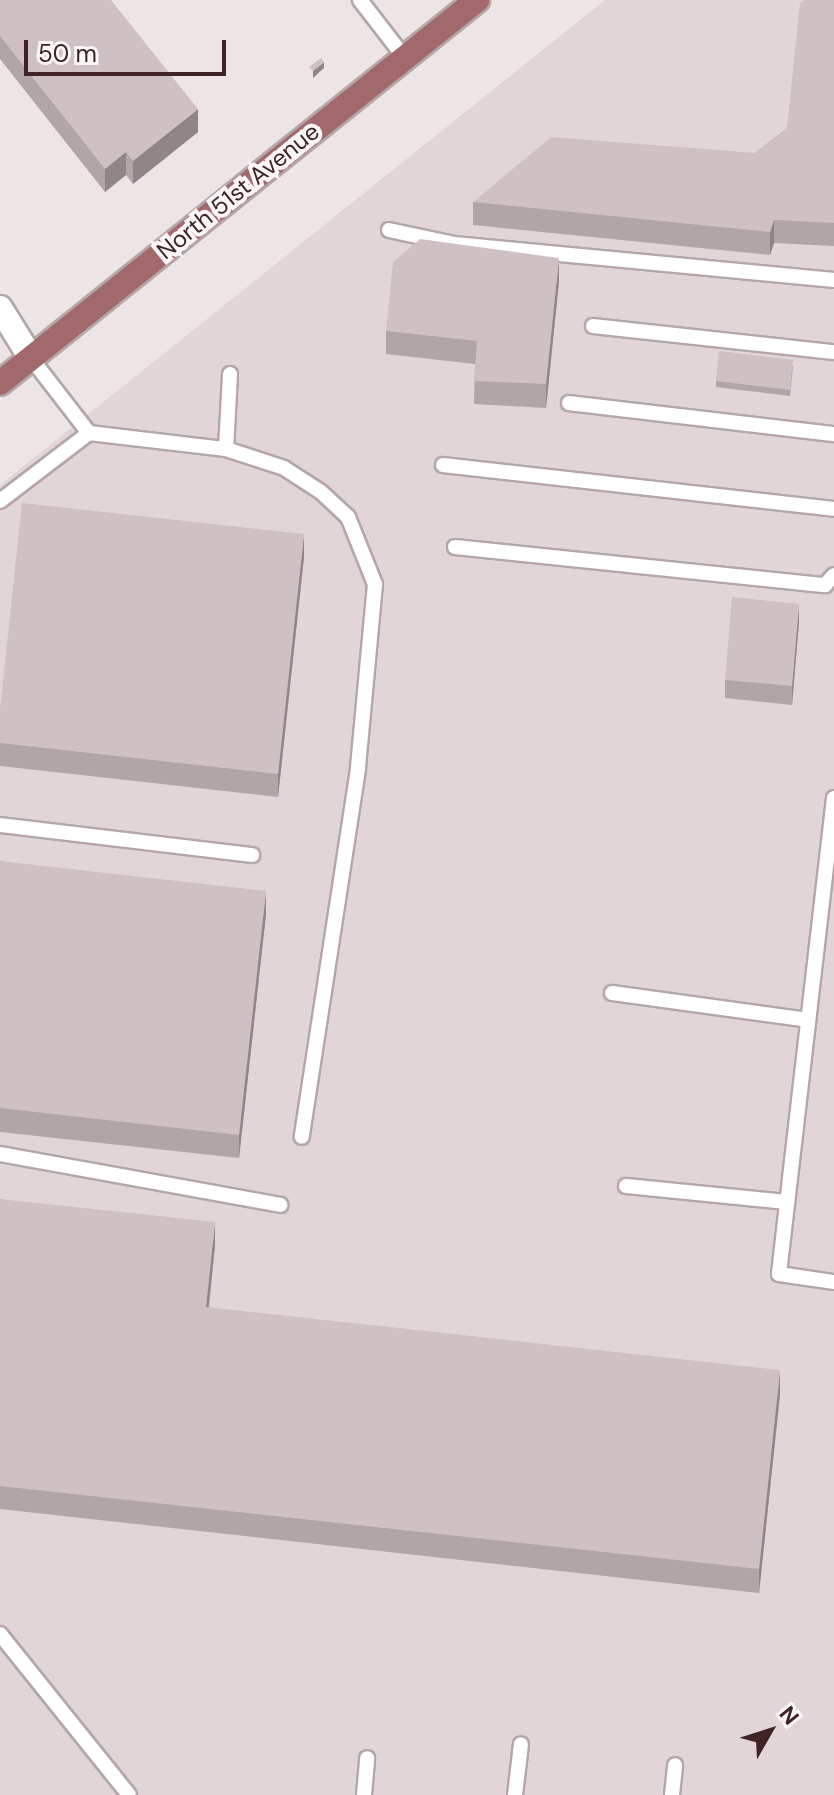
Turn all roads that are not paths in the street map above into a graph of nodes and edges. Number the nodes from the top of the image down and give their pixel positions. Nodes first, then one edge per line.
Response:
1 (360, 0) edge
2 (477, 0) edge
3 (404, 57) junction
4 (389, 230) dead end
5 (834, 280) edge
6 (0, 308) edge
7 (593, 326) dead end
8 (834, 352) edge
9 (31, 358) junction
10 (230, 374) dead end
11 (0, 383) edge
12 (569, 403) dead end
13 (89, 433) junction
14 (834, 434) edge
15 (226, 449) junction
16 (443, 465) dead end
17 (0, 501) edge
18 (834, 509) edge
19 (455, 547) dead end
20 (834, 575) edge
21 (834, 798) edge
22 (0, 825) edge
23 (252, 855) dead end
24 (612, 993) dead end
25 (808, 1020) junction
26 (302, 1137) dead end
27 (0, 1154) edge
28 (626, 1186) dead end
29 (787, 1202) junction
30 (280, 1205) dead end
31 (834, 1282) edge
32 (0, 1634) edge
33 (521, 1744) dead end
34 (367, 1758) dead end
35 (675, 1765) dead end
36 (129, 1795) edge
37 (364, 1795) edge
38 (515, 1795) edge
39 (672, 1795) edge

1 - 3 lane
2 - 3 main road, North 51st Avenue
3 - 9 main road, North 51st Avenue
4 - 5 lane
6 - 9 street
7 - 8 lane
9 - 11 main road, North 51st Avenue
9 - 13 lane
10 - 15 lane
12 - 14 lane
13 - 15 lane
13 - 17 lane
15 - 26 lane
16 - 18 lane
19 - 20 lane
21 - 25 lane
22 - 23 lane
24 - 25 lane
25 - 29 lane
27 - 30 lane
28 - 29 lane
29 - 31 lane
32 - 36 lane
33 - 38 lane
34 - 37 lane
35 - 39 lane

